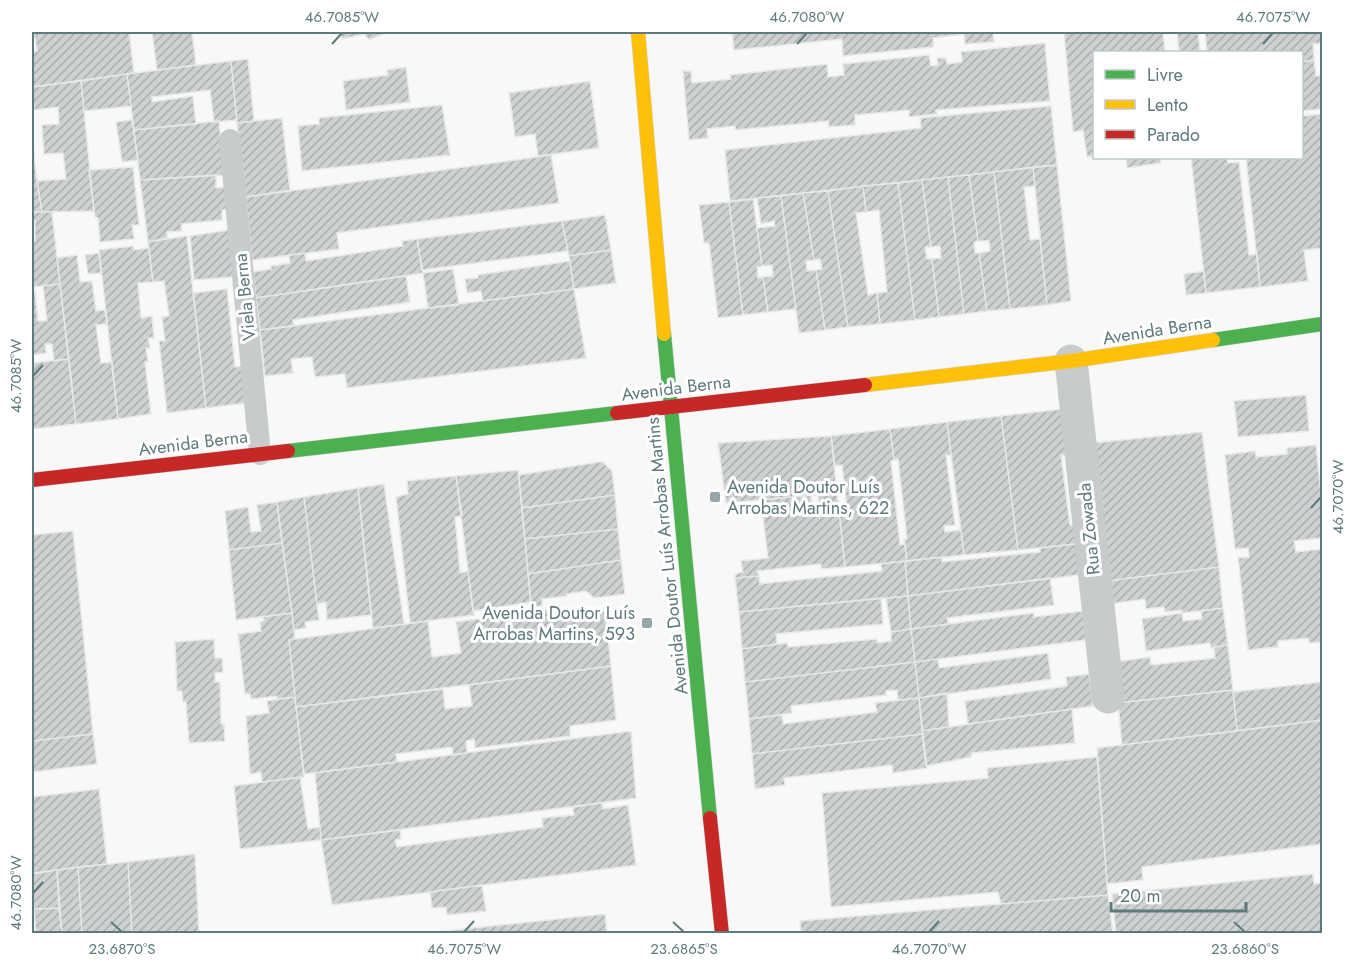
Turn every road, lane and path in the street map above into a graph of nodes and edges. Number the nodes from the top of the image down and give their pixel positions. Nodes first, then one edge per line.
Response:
1 (638, 32) edge
2 (230, 140) dead end
3 (1323, 324) edge
4 (1071, 361) junction
5 (670, 407) junction
6 (260, 454) junction
7 (32, 480) edge
8 (1108, 697) dead end
9 (722, 933) edge

1 - 5 street, Avenida Doutor Luís Arrobas Martins
2 - 6 lane, Viela Berna
3 - 4 street, Avenida Berna
4 - 5 street, Avenida Berna
4 - 8 street, Rua Zowada
5 - 6 street, Avenida Berna
5 - 9 street, Avenida Doutor Luís Arrobas Martins
6 - 7 street, Avenida Berna

